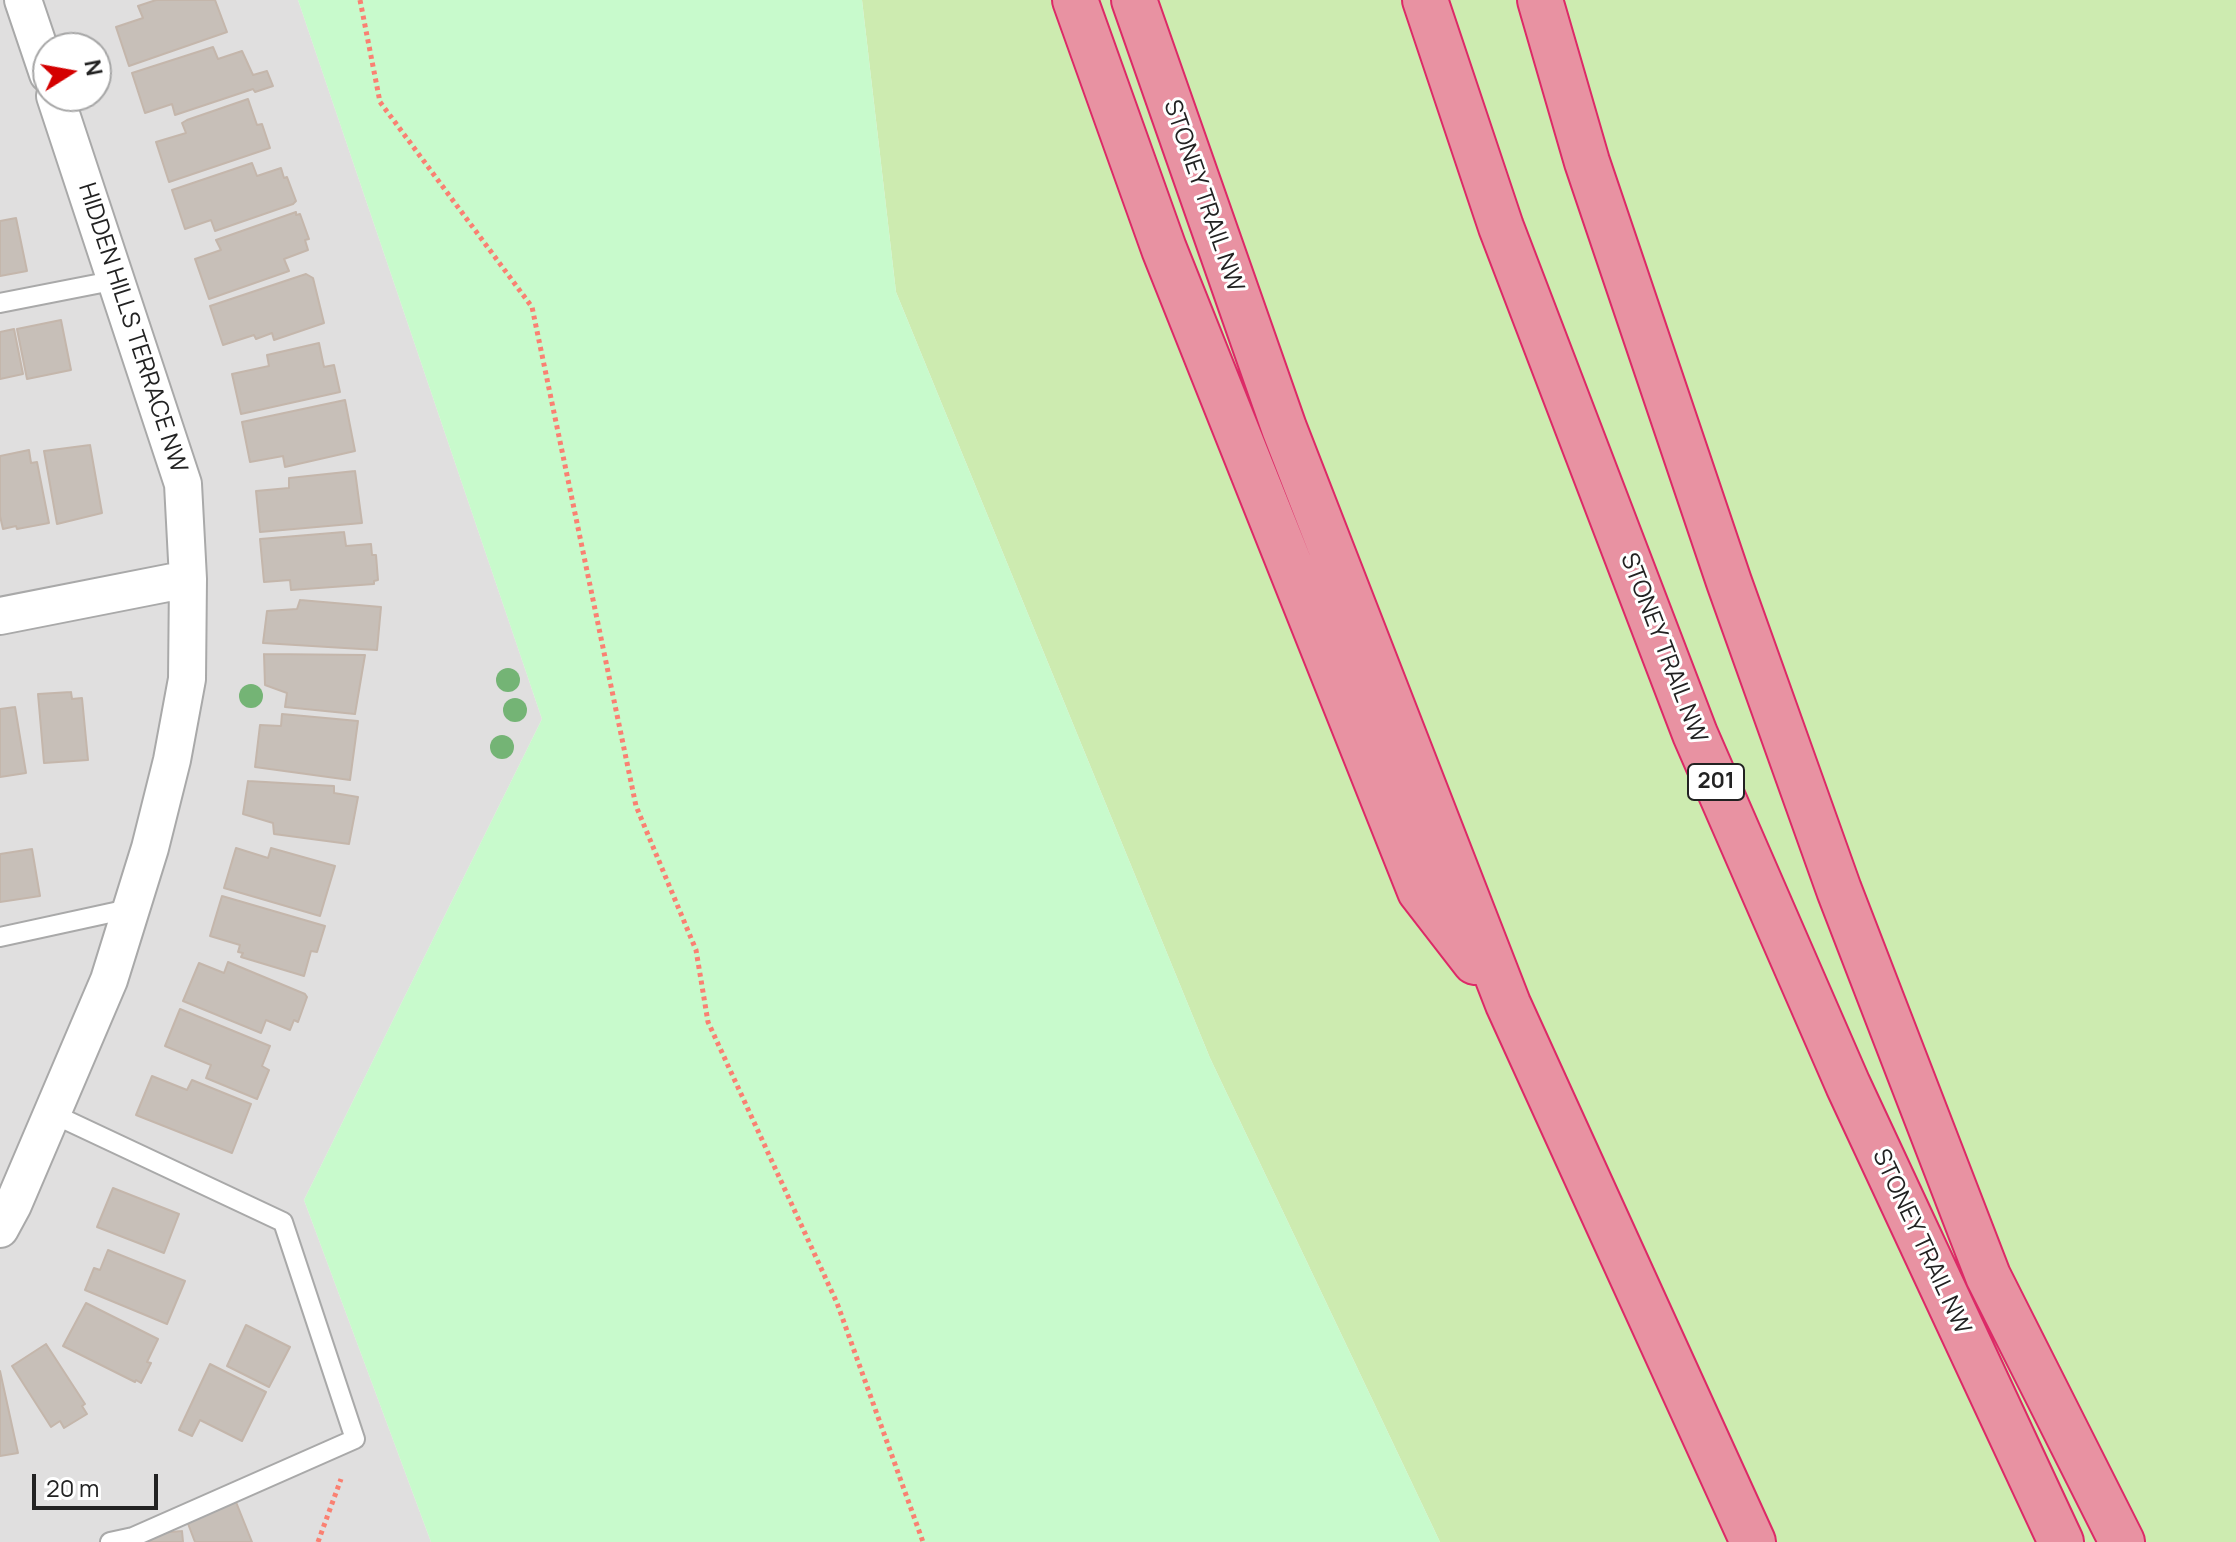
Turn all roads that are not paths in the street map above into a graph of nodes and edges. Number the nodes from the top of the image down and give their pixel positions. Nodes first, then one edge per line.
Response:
1 (23, 0) edge
2 (1075, 0) edge
3 (1134, 0) edge
4 (1425, 0) edge
5 (1540, 0) edge
6 (34, 32) edge
7 (60, 112) edge
8 (117, 280) junction
9 (0, 303) edge
10 (188, 579) junction
11 (0, 616) edge
12 (133, 908) junction
13 (0, 937) edge
14 (1508, 1004) junction
15 (51, 1113) junction
16 (4, 1214) edge
17 (110, 1542) edge
18 (1753, 1542) edge
19 (2061, 1542) edge
20 (2122, 1542) edge

1 - 6 street
2 - 14 highway
3 - 14 highway, STONEY TRAIL NW
4 - 19 highway, STONEY TRAIL NW / 201
5 - 20 highway
7 - 8 street, HIDDEN HILLS TERRACE NW
8 - 9 lane
8 - 10 street, HIDDEN HILLS TERRACE NW
10 - 11 street
10 - 12 street, HIDDEN HILLS TERRACE NW
12 - 13 lane
12 - 15 street, HIDDEN HILLS TERRACE NW
14 - 18 highway, STONEY TRAIL NW
15 - 16 street, HIDDEN HILLS TERRACE NW
15 - 17 lane

